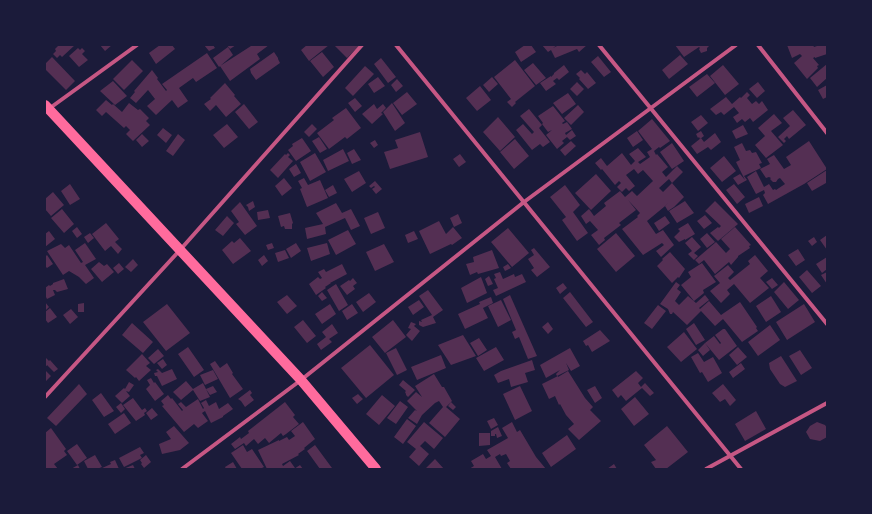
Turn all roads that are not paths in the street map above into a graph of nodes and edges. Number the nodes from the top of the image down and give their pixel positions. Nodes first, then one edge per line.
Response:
1 (137, 45) edge
2 (362, 45) edge
3 (396, 45) edge
4 (600, 45) edge
5 (736, 45) edge
6 (758, 45) edge
7 (46, 108) edge
8 (650, 108) junction
9 (827, 133) edge
10 (524, 202) junction
11 (180, 250) junction
12 (827, 324) edge
13 (301, 380) junction
14 (45, 397) edge
15 (827, 403) edge
16 (730, 456) junction
17 (182, 469) edge
18 (376, 469) edge
19 (706, 469) edge
20 (741, 469) edge

1 - 7 street
2 - 11 street
3 - 10 street
4 - 8 street
5 - 8 street
6 - 9 street
7 - 11 main road
8 - 10 street
8 - 12 street
10 - 13 street
10 - 16 street
11 - 13 main road
11 - 14 street
13 - 17 street
13 - 18 main road
15 - 16 street
16 - 19 street
16 - 20 street

